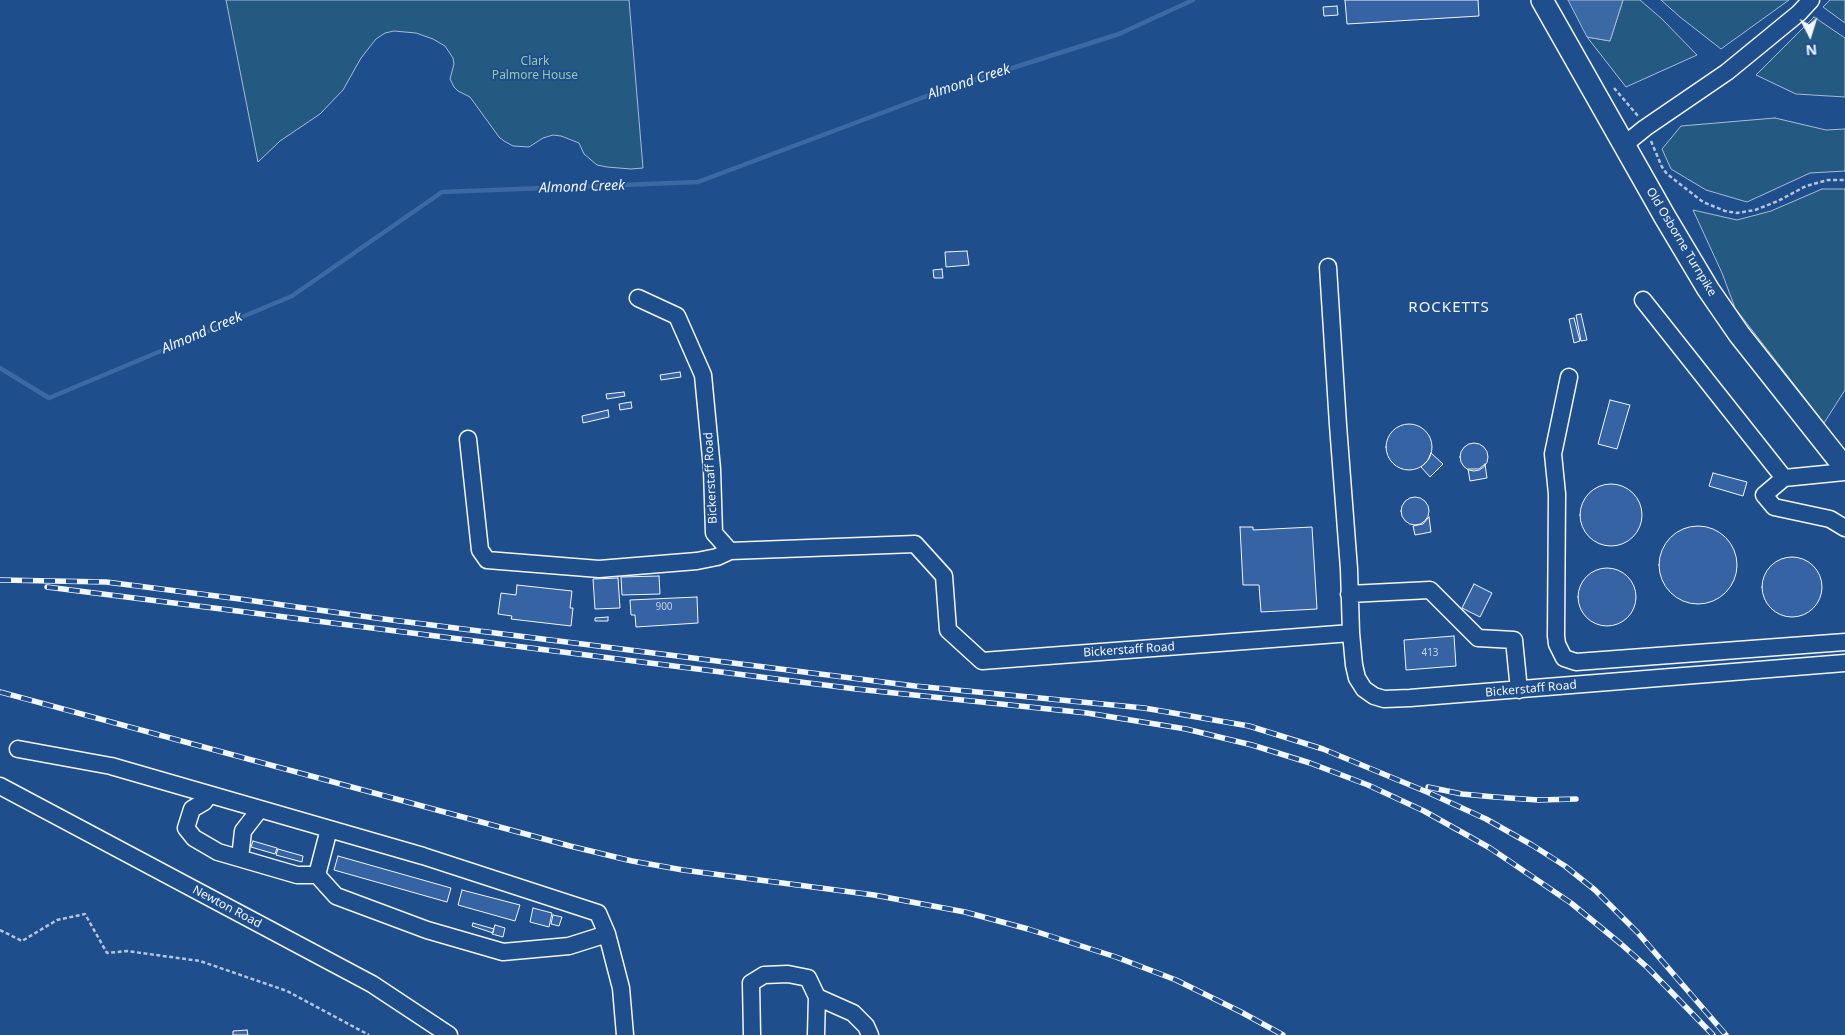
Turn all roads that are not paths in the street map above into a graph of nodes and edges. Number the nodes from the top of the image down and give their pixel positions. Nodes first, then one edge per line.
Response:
1 (1542, 0) edge
2 (1811, 0) edge
3 (1624, 145) junction
4 (1328, 267) dead end
5 (638, 298) dead end
6 (1643, 300) dead end
7 (1569, 377) dead end
8 (468, 439) dead end
9 (1845, 468) edge
10 (1845, 472) edge
11 (1784, 478) junction
12 (1845, 528) edge
13 (730, 551) junction
14 (1349, 594) junction
15 (1351, 633) junction
16 (1845, 642) edge
17 (1845, 663) edge
18 (1519, 690) junction
19 (18, 748) dead end
20 (0, 786) edge
21 (209, 795) junction
22 (260, 809) junction
23 (329, 829) junction
24 (240, 858) junction
25 (317, 875) junction
26 (607, 934) junction
27 (817, 997) junction
28 (450, 1035) edge
29 (625, 1035) edge
30 (752, 1035) edge
31 (816, 1035) edge
32 (870, 1035) edge

1 - 3 main road, Old Osborne Turnpike
2 - 3 street
3 - 9 main road, Old Osborne Turnpike
4 - 14 street
5 - 13 street, Bickerstaff Road
6 - 11 street
7 - 16 street
8 - 13 street
10 - 11 street
11 - 12 street
13 - 15 street, Bickerstaff Road
14 - 15 street
14 - 18 street
15 - 18 street, Bickerstaff Road
17 - 18 street, Bickerstaff Road
19 - 21 street
20 - 28 street, Newton Road
21 - 22 street
21 - 24 street
22 - 23 street
22 - 24 street
23 - 25 street
23 - 26 street
24 - 25 street
25 - 26 street
26 - 29 street
27 - 30 street
27 - 31 street
27 - 32 street

